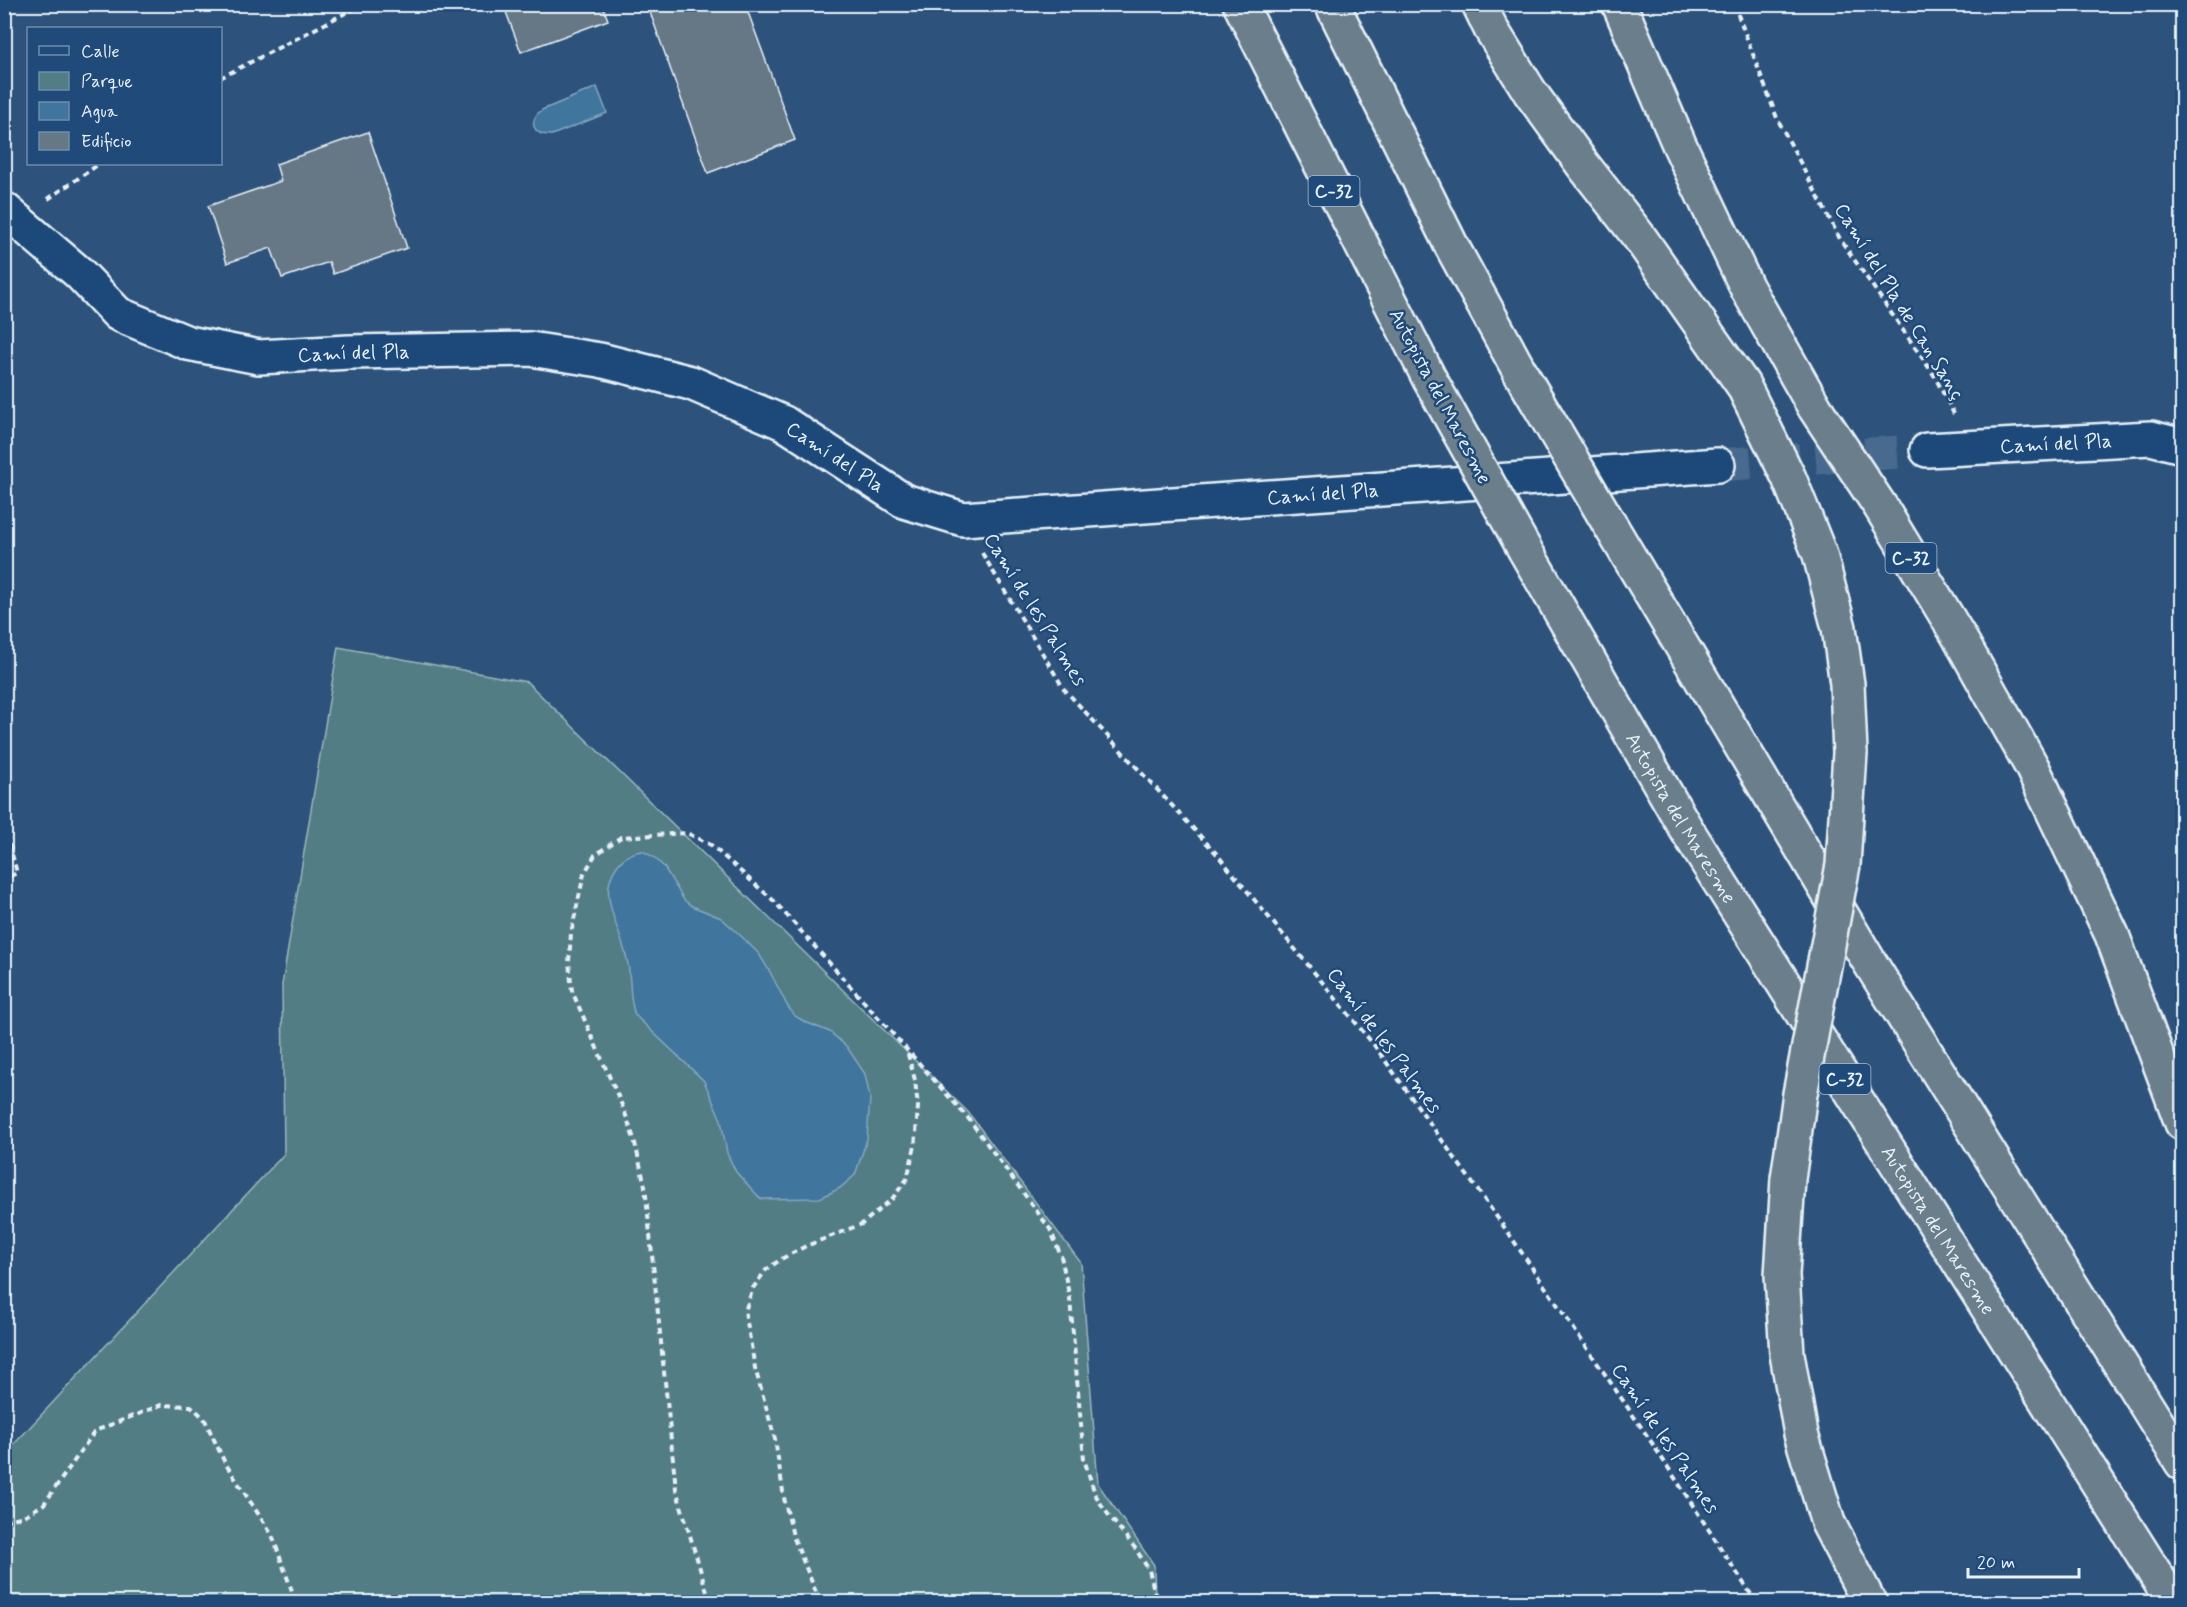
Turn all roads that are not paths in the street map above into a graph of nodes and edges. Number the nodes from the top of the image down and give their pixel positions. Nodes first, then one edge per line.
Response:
1 (1240, 4) edge
2 (1332, 4) edge
3 (1479, 4) edge
4 (1619, 4) edge
5 (11, 214) edge
6 (2182, 446) edge
7 (1927, 450) tunnel mouth
8 (1718, 465) tunnel mouth
9 (2182, 1123) edge
10 (2182, 1463) edge
11 (1869, 1602) edge
12 (2173, 1602) edge

1 - 12 highway, Autopista del Maresme / C-32, bridge
2 - 10 highway, bridge
3 - 11 highway, C-32, bridge
4 - 9 highway, C-32
5 - 8 street, Camí del Pla
6 - 7 street, Camí del Pla

